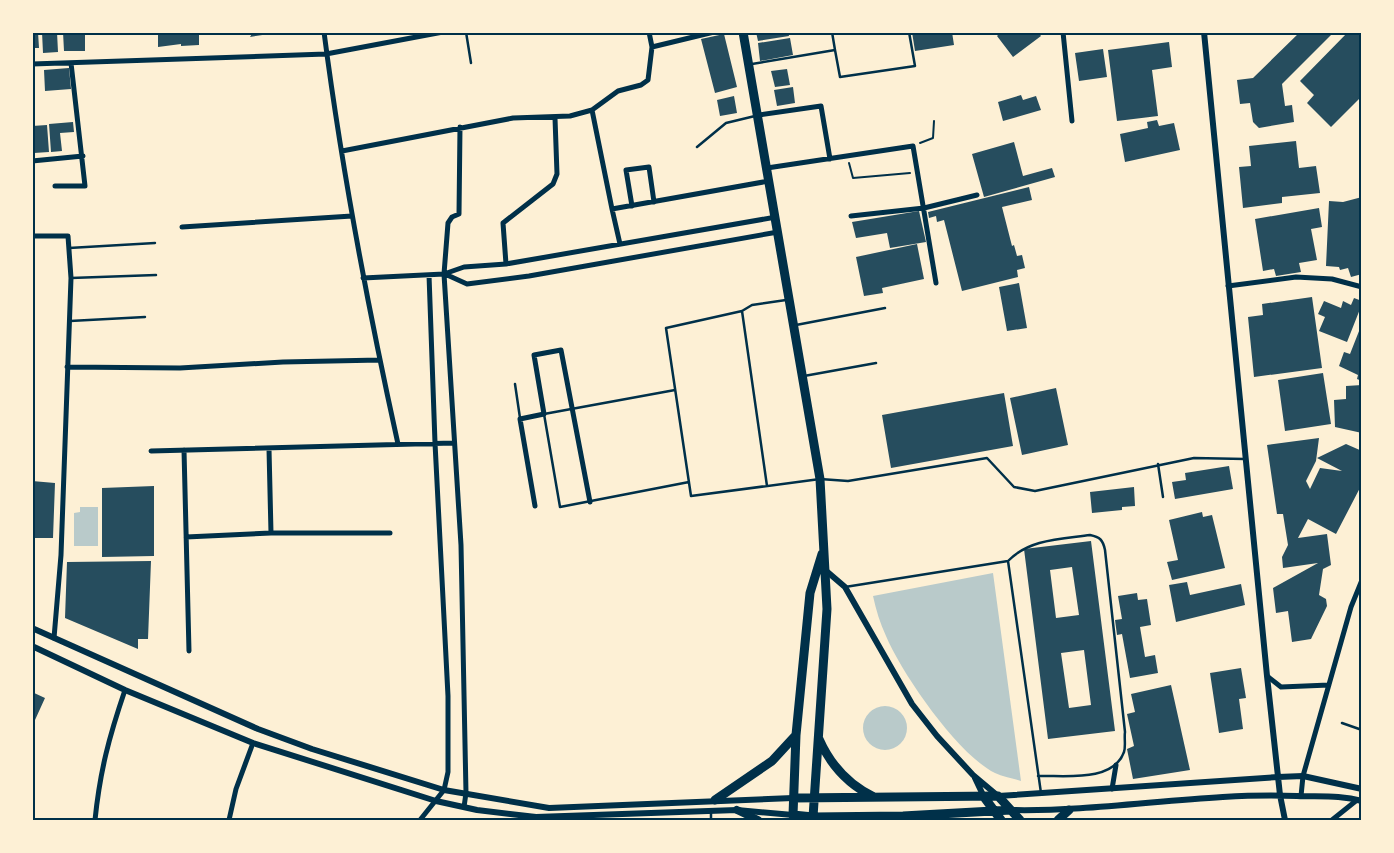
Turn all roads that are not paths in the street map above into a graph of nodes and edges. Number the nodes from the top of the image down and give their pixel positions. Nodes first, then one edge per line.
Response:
1 (324, 32) edge
2 (443, 32) edge
3 (466, 32) edge
4 (649, 32) edge
5 (681, 32) edge
6 (714, 32) edge
7 (743, 32) edge
8 (832, 32) edge
9 (909, 32) edge
10 (1063, 32) edge
11 (1204, 32) edge
12 (683, 39) junction
13 (652, 47) junction
14 (835, 50) junction
15 (326, 54) junction
16 (71, 63) junction
17 (471, 63) dead end
18 (32, 64) edge
19 (749, 65) junction
20 (592, 110) junction
21 (759, 115) junction
22 (555, 118) junction
23 (1072, 121) dead end
24 (460, 126) junction
25 (697, 147) dead end
26 (342, 151) junction
27 (83, 156) junction
28 (830, 159) junction
29 (32, 162) edge
30 (767, 168) junction
31 (769, 181) junction
32 (55, 186) dead end
33 (977, 195) dead end
34 (654, 202) junction
35 (632, 206) junction
36 (924, 208) junction
37 (612, 209) junction
38 (352, 216) junction
39 (851, 216) dead end
40 (776, 217) junction
41 (182, 227) dead end
42 (778, 232) junction
43 (32, 236) edge
44 (155, 243) dead end
45 (620, 244) junction
46 (69, 248) junction
47 (506, 264) junction
48 (444, 274) junction
49 (156, 275) dead end
50 (429, 275) junction
51 (71, 278) junction
52 (363, 278) junction
53 (936, 283) dead end
54 (1228, 286) junction
55 (1362, 287) edge
56 (790, 299) junction
57 (886, 308) dead end
58 (742, 312) junction
59 (145, 317) dead end
60 (69, 321) junction
61 (794, 325) junction
62 (380, 360) junction
63 (876, 363) dead end
64 (67, 367) junction
65 (803, 376) junction
66 (514, 384) dead end
67 (675, 390) junction
68 (573, 409) junction
69 (544, 414) junction
70 (520, 420) junction
71 (435, 443) junction
72 (453, 443) junction
73 (398, 444) junction
74 (269, 449) junction
75 (184, 450) junction
76 (151, 451) dead end
77 (1246, 459) junction
78 (1158, 464) junction
79 (820, 479) junction
80 (689, 482) junction
81 (767, 486) junction
82 (1163, 497) dead end
83 (590, 502) junction
84 (535, 506) dead end
85 (271, 533) junction
86 (390, 533) dead end
87 (186, 537) junction
88 (1008, 561) junction
89 (822, 568) junction
90 (1362, 580) edge
91 (845, 587) junction
92 (32, 628) edge
93 (54, 638) junction
94 (32, 646) edge
95 (189, 651) dead end
96 (1267, 676) junction
97 (1329, 685) junction
98 (125, 690) junction
99 (1342, 723) dead end
100 (1362, 730) edge
101 (796, 735) junction
102 (818, 737) junction
103 (253, 743) junction
104 (1116, 765) junction
105 (973, 775) junction
106 (1038, 776) junction
107 (1303, 776) junction
108 (1278, 777) junction
109 (1112, 789) junction
110 (1362, 789) edge
111 (444, 790) junction
112 (466, 793) junction
113 (1042, 794) junction
114 (1280, 795) junction
115 (998, 796) junction
116 (1302, 796) junction
117 (875, 797) junction
118 (984, 797) junction
119 (793, 798) junction
120 (814, 798) junction
121 (715, 800) junction
122 (436, 801) junction
123 (1359, 801) edge
124 (464, 807) junction
125 (737, 810) junction
126 (1011, 810) junction
127 (1070, 810) junction
128 (711, 811) junction
129 (994, 812) junction
130 (631, 818) edge
131 (793, 818) edge
132 (852, 818) edge
133 (536, 819) edge
134 (813, 819) edge
135 (95, 820) edge
136 (229, 820) edge
137 (420, 820) edge
138 (711, 820) edge
139 (758, 820) edge
140 (1001, 820) edge
141 (1020, 820) edge
142 (1058, 820) edge
143 (1285, 820) edge
144 (1332, 820) edge

1 - 15 street
2 - 15 street
3 - 17 lane
4 - 13 street
5 - 12 street
6 - 12 street
7 - 19 highway
8 - 14 lane
9 - 14 lane
10 - 23 street
11 - 54 street
12 - 13 street
13 - 20 street
14 - 19 lane
15 - 16 street
15 - 26 street
16 - 18 street
16 - 27 street
19 - 21 highway
20 - 22 street
20 - 37 street
21 - 25 lane
21 - 28 street
21 - 30 highway
22 - 24 street
22 - 47 street
24 - 26 street
24 - 48 street
26 - 38 street
27 - 29 street
27 - 32 street
28 - 30 street
28 - 36 street
30 - 31 highway
31 - 34 street
31 - 40 highway
33 - 36 street
34 - 35 street
34 - 35 street
35 - 37 street
36 - 39 street
36 - 53 street
37 - 45 street
38 - 41 street
38 - 52 street
40 - 42 highway
40 - 45 street
42 - 48 street
42 - 56 highway
43 - 46 street
44 - 46 lane
45 - 47 street
46 - 51 street
47 - 48 street
48 - 50 street
48 - 72 street
49 - 51 lane
50 - 52 street
50 - 71 street
51 - 60 street
52 - 62 street
54 - 55 street
54 - 77 street
56 - 58 lane
56 - 61 highway
57 - 61 lane
58 - 67 lane
58 - 81 lane
59 - 60 lane
60 - 64 street
61 - 65 highway
62 - 64 street
62 - 73 street
63 - 65 lane
64 - 93 street
65 - 79 highway
66 - 70 lane
67 - 68 lane
67 - 80 lane
68 - 69 lane
68 - 69 street
68 - 83 street
69 - 70 street
69 - 83 lane
70 - 84 street
71 - 72 street
71 - 73 street
71 - 111 street
72 - 112 street
73 - 74 street
74 - 75 street
74 - 85 street
75 - 76 street
75 - 87 street
77 - 78 lane
77 - 96 street
78 - 79 lane
78 - 82 lane
79 - 81 lane
79 - 89 highway
80 - 81 lane
80 - 83 lane
85 - 86 street
85 - 87 street
87 - 95 street
88 - 91 lane
88 - 104 lane
88 - 106 lane
89 - 91 street
89 - 101 highway
89 - 102 highway
90 - 97 street
91 - 105 street
92 - 93 street
93 - 111 street
94 - 98 street
96 - 97 street
96 - 108 street
97 - 107 street
98 - 103 street
98 - 135 street
99 - 100 lane
101 - 119 highway
101 - 121 highway
102 - 117 highway
102 - 120 highway
103 - 122 street
103 - 136 street
104 - 106 lane
104 - 109 street
105 - 115 street
105 - 118 street
106 - 113 lane
107 - 108 street
107 - 110 street
107 - 116 street
108 - 109 street
108 - 114 street
109 - 113 street
111 - 112 street
111 - 122 street
112 - 121 street
112 - 124 street
113 - 115 street
114 - 116 street
114 - 127 street
114 - 143 street
115 - 118 highway
115 - 126 highway
116 - 123 street
117 - 118 highway
117 - 120 highway
118 - 129 highway
119 - 120 highway
119 - 121 street
119 - 131 highway
120 - 134 highway
122 - 124 street
122 - 137 street
123 - 144 street
124 - 133 street
125 - 128 street
125 - 131 street
125 - 139 main road
126 - 127 street
126 - 129 highway
126 - 141 highway
127 - 142 highway
128 - 130 street
128 - 138 lane
129 - 132 highway
129 - 140 highway
130 - 133 street
131 - 134 highway
132 - 134 highway

